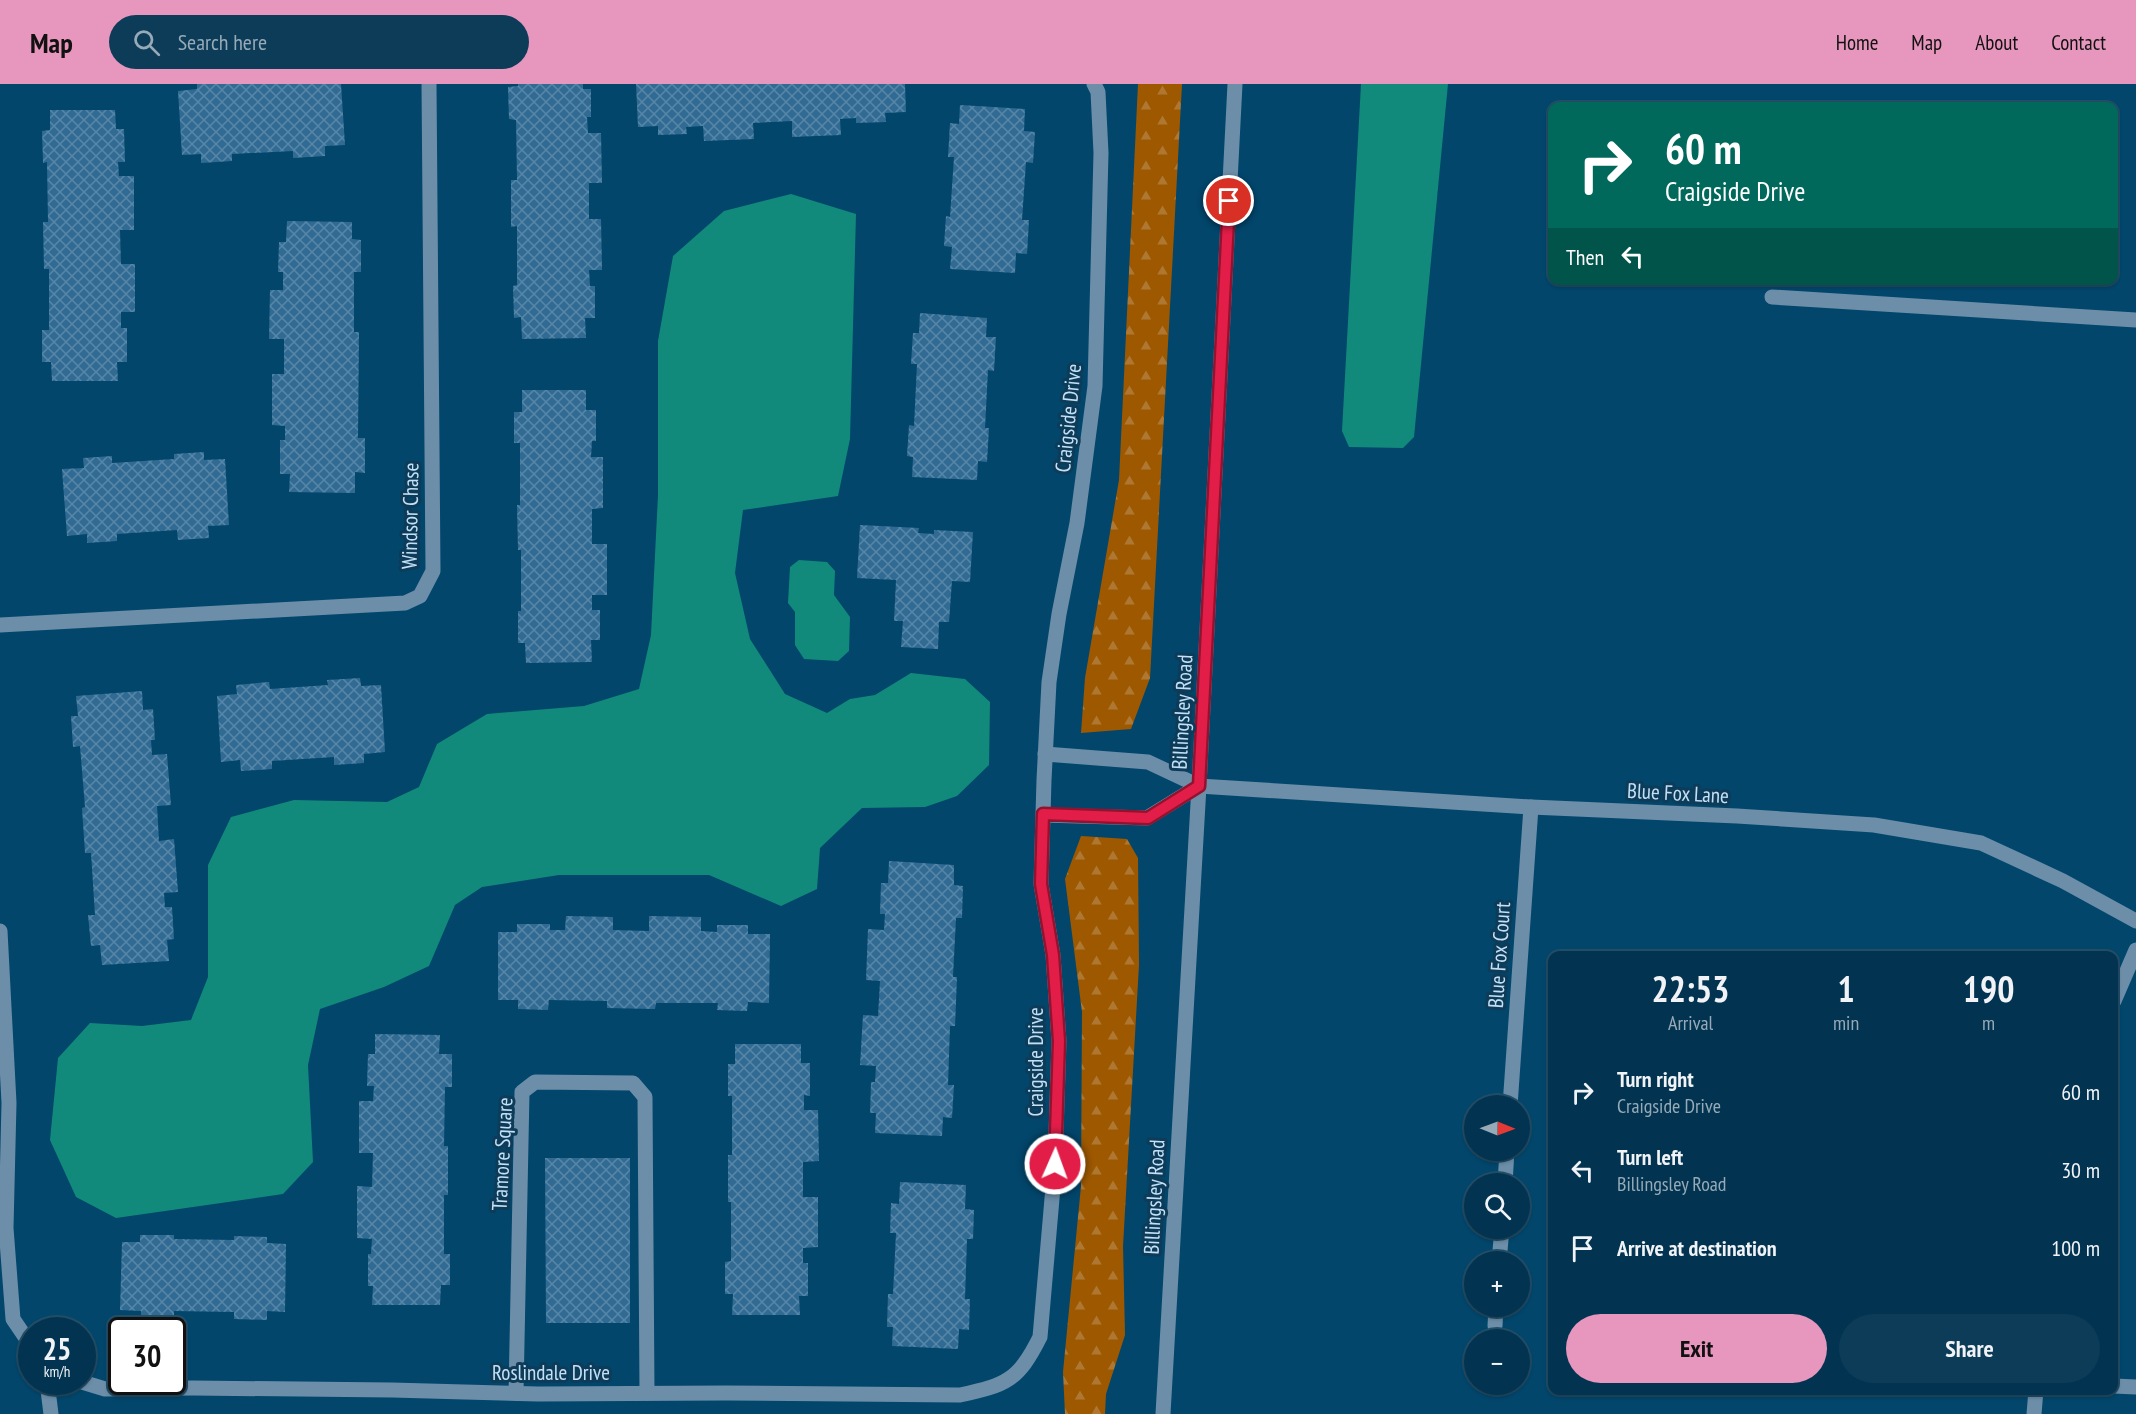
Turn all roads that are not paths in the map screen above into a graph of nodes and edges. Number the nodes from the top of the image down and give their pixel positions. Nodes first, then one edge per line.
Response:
1 (429, 84) edge
2 (1094, 84) edge
3 (1235, 84) edge
4 (1772, 297) dead end
5 (2136, 320) edge
6 (0, 625) edge
7 (1046, 754) junction
8 (1199, 786) junction
9 (1531, 807) junction
10 (1043, 814) junction
11 (2136, 921) edge
12 (0, 931) edge
13 (2136, 950) edge
14 (2118, 992) edge
15 (1511, 1095) edge
16 (1495, 1317) edge
17 (18, 1326) edge
18 (1495, 1326) dead end
19 (1016, 1375) joint
20 (96, 1386) edge
21 (2118, 1386) edge
22 (2136, 1387) edge
23 (647, 1393) junction
24 (516, 1394) junction
25 (49, 1395) edge
26 (2036, 1395) edge
27 (51, 1414) edge
28 (1163, 1414) edge
29 (2034, 1414) edge

1 - 6 street, Windsor Chase
2 - 7 street, Craigside Drive
3 - 8 street, Billingsley Road
4 - 5 street
7 - 8 street
7 - 10 street, Craigside Drive
8 - 9 street, Blue Fox Lane
8 - 10 street
8 - 28 street, Billingsley Road
9 - 11 street, Blue Fox Lane
9 - 15 street, Blue Fox Court
10 - 19 street, Craigside Drive
12 - 17 street
13 - 14 street
16 - 18 street
19 - 23 street, Roslindale Drive
20 - 24 street, Roslindale Drive
21 - 22 street
23 - 24 street, Roslindale Drive
23 - 24 street, Tramore Square
25 - 27 street
26 - 29 street

